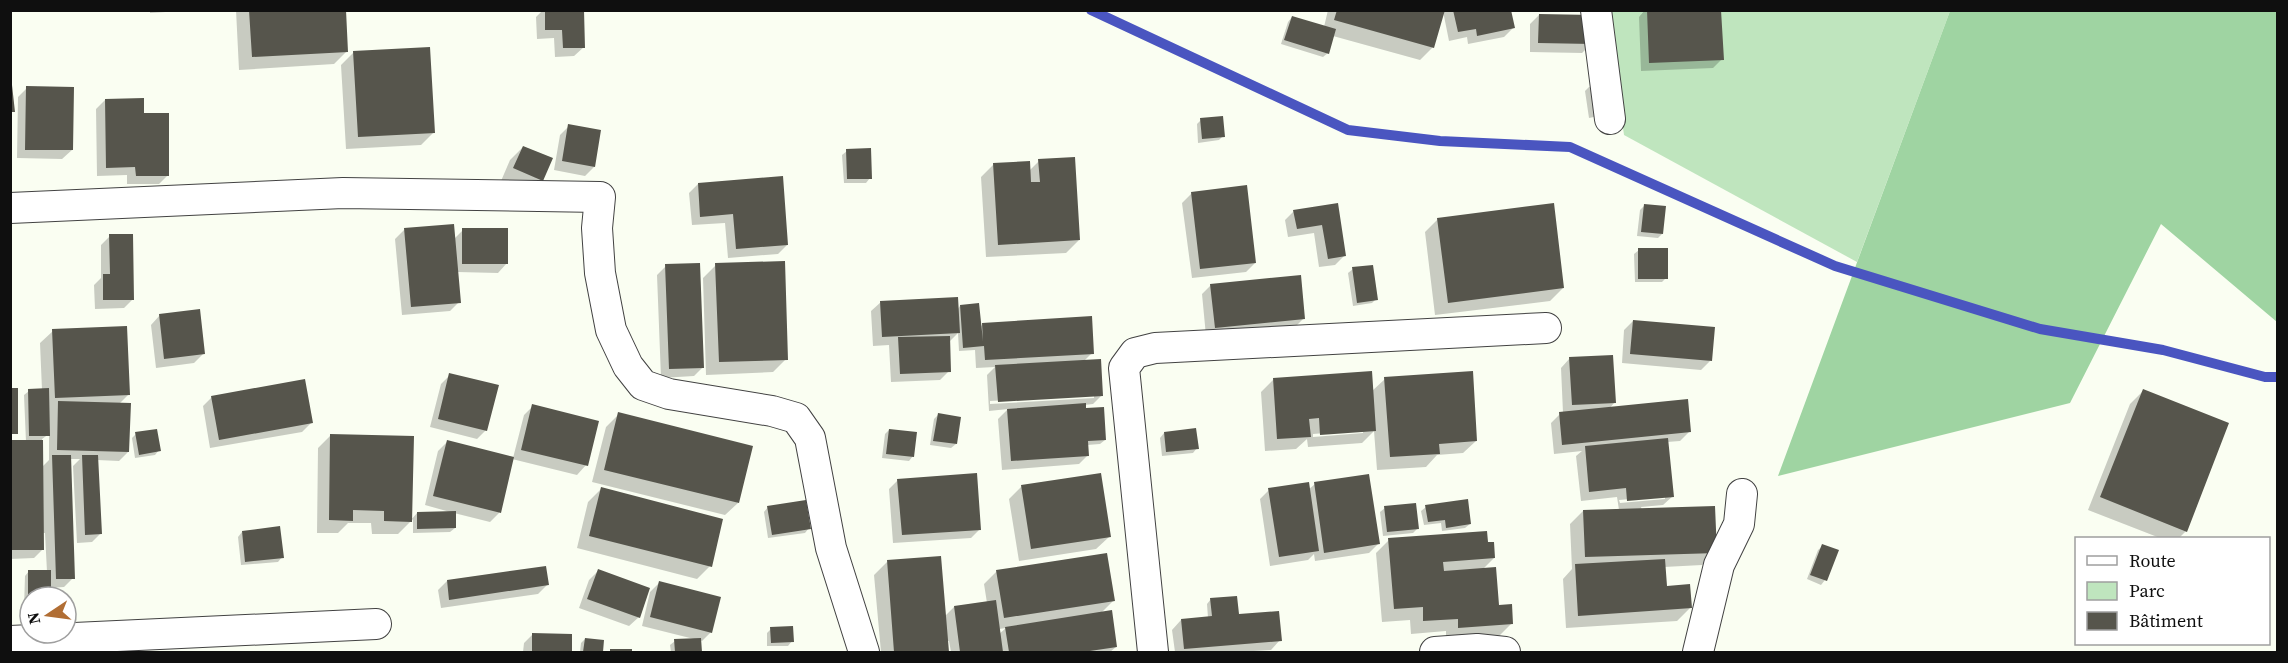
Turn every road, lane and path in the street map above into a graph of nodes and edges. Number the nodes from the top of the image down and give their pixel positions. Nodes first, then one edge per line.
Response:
1 (1596, 10) edge
2 (1610, 119) dead end
3 (10, 208) edge
4 (1546, 328) dead end
5 (1743, 494) dead end
6 (376, 624) dead end
7 (10, 641) edge
8 (864, 652) edge
9 (1153, 652) edge
10 (1435, 652) edge
11 (1505, 652) edge
12 (1698, 652) edge

1 - 2 street
3 - 8 street
4 - 9 street
5 - 12 street
6 - 7 street
10 - 11 street

